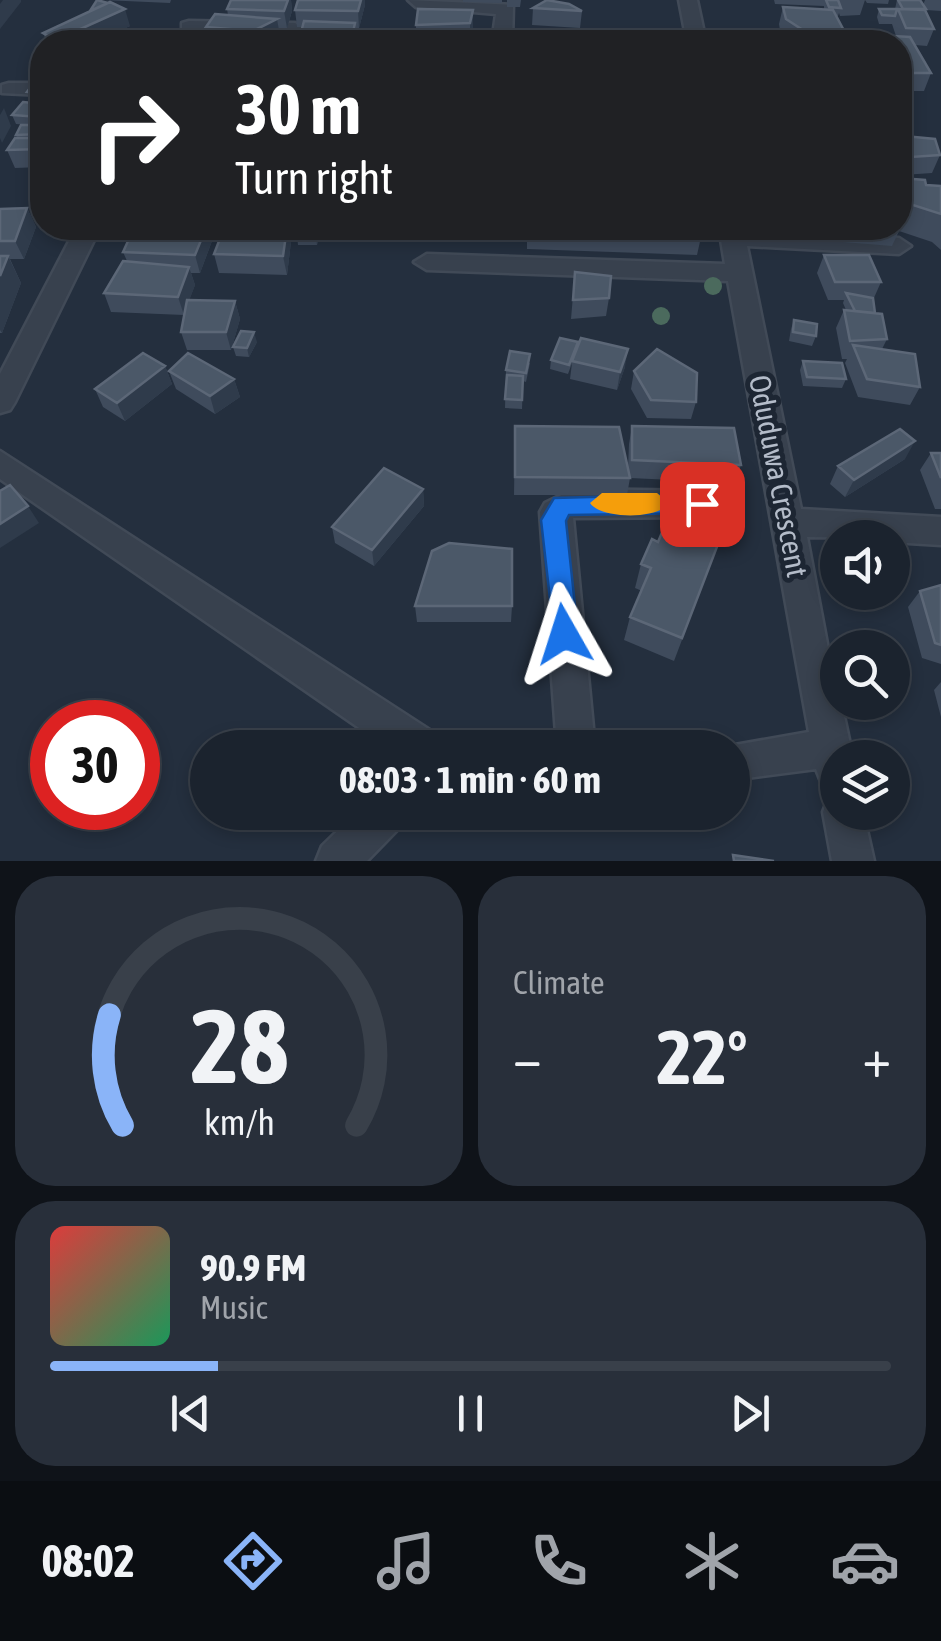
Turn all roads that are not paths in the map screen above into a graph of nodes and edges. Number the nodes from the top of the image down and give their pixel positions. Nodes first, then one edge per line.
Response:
1 (203, 0) edge
2 (688, 0) edge
3 (416, 2) edge
4 (295, 29) dead end
5 (187, 30) edge
6 (273, 30) edge
7 (503, 30) edge
8 (694, 30) edge
9 (9, 88) dead end
10 (30, 89) edge
11 (82, 240) edge
12 (734, 240) edge
13 (827, 240) edge
14 (899, 246) dead end
15 (427, 262) dead end
16 (740, 272) junction
17 (0, 402) edge
18 (0, 463) edge
19 (702, 504) edge
20 (787, 522) junction
21 (941, 531) edge
22 (395, 730) edge
23 (574, 730) edge
24 (829, 740) edge
25 (750, 762) edge
26 (820, 765) edge
27 (369, 830) edge
28 (847, 830) edge
29 (337, 861) edge
30 (853, 861) edge

1 - 5 street
2 - 8 street
3 - 7 street
4 - 6 street
9 - 10 street
11 - 17 street
12 - 16 street, Oduduwa Crescent
13 - 14 street
15 - 16 street
16 - 20 street, Oduduwa Crescent
18 - 22 street
19 - 23 street
20 - 21 street
20 - 24 street, Oduduwa Crescent
25 - 26 street
27 - 29 street
28 - 30 street

